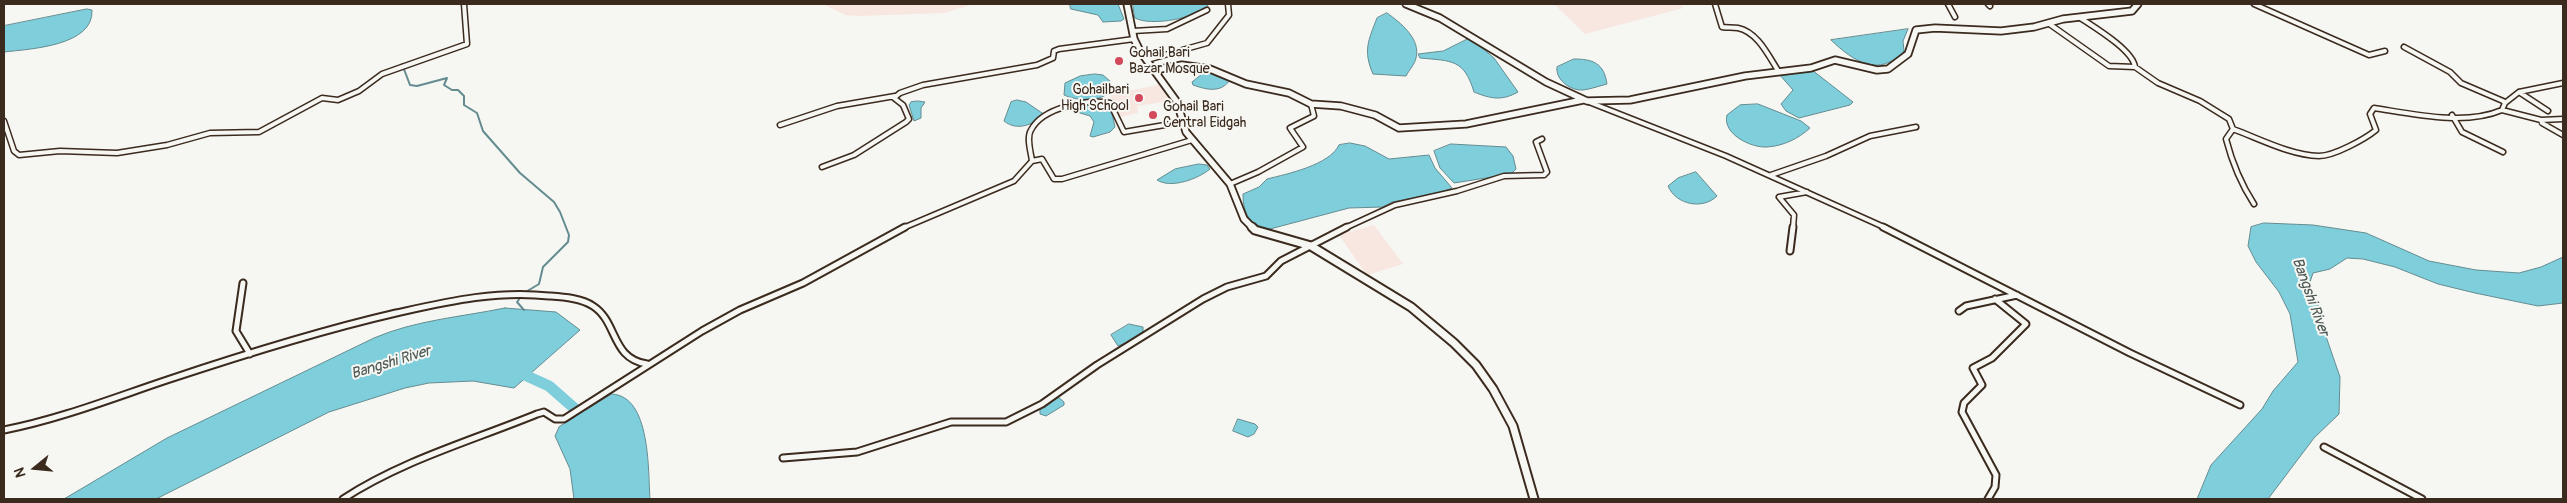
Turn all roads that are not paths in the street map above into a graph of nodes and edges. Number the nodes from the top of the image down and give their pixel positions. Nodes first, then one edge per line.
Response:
1 (464, 4) edge
2 (1127, 4) edge
3 (1228, 4) edge
4 (1406, 4) edge
5 (1715, 4) edge
6 (1948, 4) edge
7 (2138, 4) edge
8 (2254, 4) edge
9 (1207, 10) dead end
10 (1955, 17) dead end
11 (2079, 18) junction
12 (2048, 23) junction
13 (1133, 31) junction
14 (1134, 39) junction
15 (2404, 47) dead end
16 (2385, 51) dead end
17 (1147, 60) junction
18 (2135, 67) junction
19 (1155, 70) junction
20 (1779, 72) junction
21 (2563, 83) edge
22 (2519, 92) junction
23 (895, 96) junction
24 (1585, 101) junction
25 (2505, 103) junction
26 (1311, 104) junction
27 (2502, 110) junction
28 (2548, 111) dead end
29 (2452, 115) junction
30 (2563, 119) edge
31 (2541, 120) junction
32 (4, 121) edge
33 (1182, 122) junction
34 (780, 125) dead end
35 (1916, 127) dead end
36 (2233, 129) junction
37 (2563, 135) edge
38 (1542, 139) dead end
39 (1192, 140) junction
40 (2502, 152) dead end
41 (1032, 161) junction
42 (822, 167) dead end
43 (1771, 175) junction
44 (1230, 184) junction
45 (1807, 192) junction
46 (2254, 204) dead end
47 (1311, 246) junction
48 (1790, 251) dead end
49 (243, 283) dead end
50 (2017, 295) junction
51 (1995, 299) junction
52 (1959, 311) dead end
53 (250, 354) junction
54 (649, 364) junction
55 (2240, 405) dead end
56 (4, 430) edge
57 (2324, 447) dead end
58 (783, 458) dead end
59 (343, 499) edge
60 (1534, 499) edge
61 (1988, 499) edge
62 (2422, 499) edge

1 - 32 street
2 - 13 street
3 - 17 street
4 - 24 street
5 - 20 street
6 - 10 street
7 - 11 street
8 - 16 street
9 - 13 street
11 - 12 street
11 - 18 street
12 - 18 street
12 - 20 street
13 - 14 street
14 - 17 street
14 - 23 street
15 - 25 street
17 - 19 street
18 - 36 street
19 - 26 street
19 - 33 street
20 - 24 street
21 - 22 street
22 - 25 street
22 - 28 street
23 - 34 street
23 - 42 street
24 - 26 street
24 - 43 street
25 - 27 street
26 - 44 street
27 - 29 street
27 - 31 street
29 - 36 street
29 - 40 street
30 - 31 street
31 - 37 street
33 - 39 street
33 - 41 street
35 - 43 street
36 - 46 street
38 - 47 street
39 - 41 street
39 - 44 street
41 - 54 street
43 - 45 street
44 - 47 street
45 - 48 street
45 - 50 street
47 - 58 street
47 - 60 street
49 - 53 street
50 - 51 street
50 - 55 street
51 - 52 street
51 - 61 street
53 - 54 street
53 - 56 street
54 - 59 street
57 - 62 street

